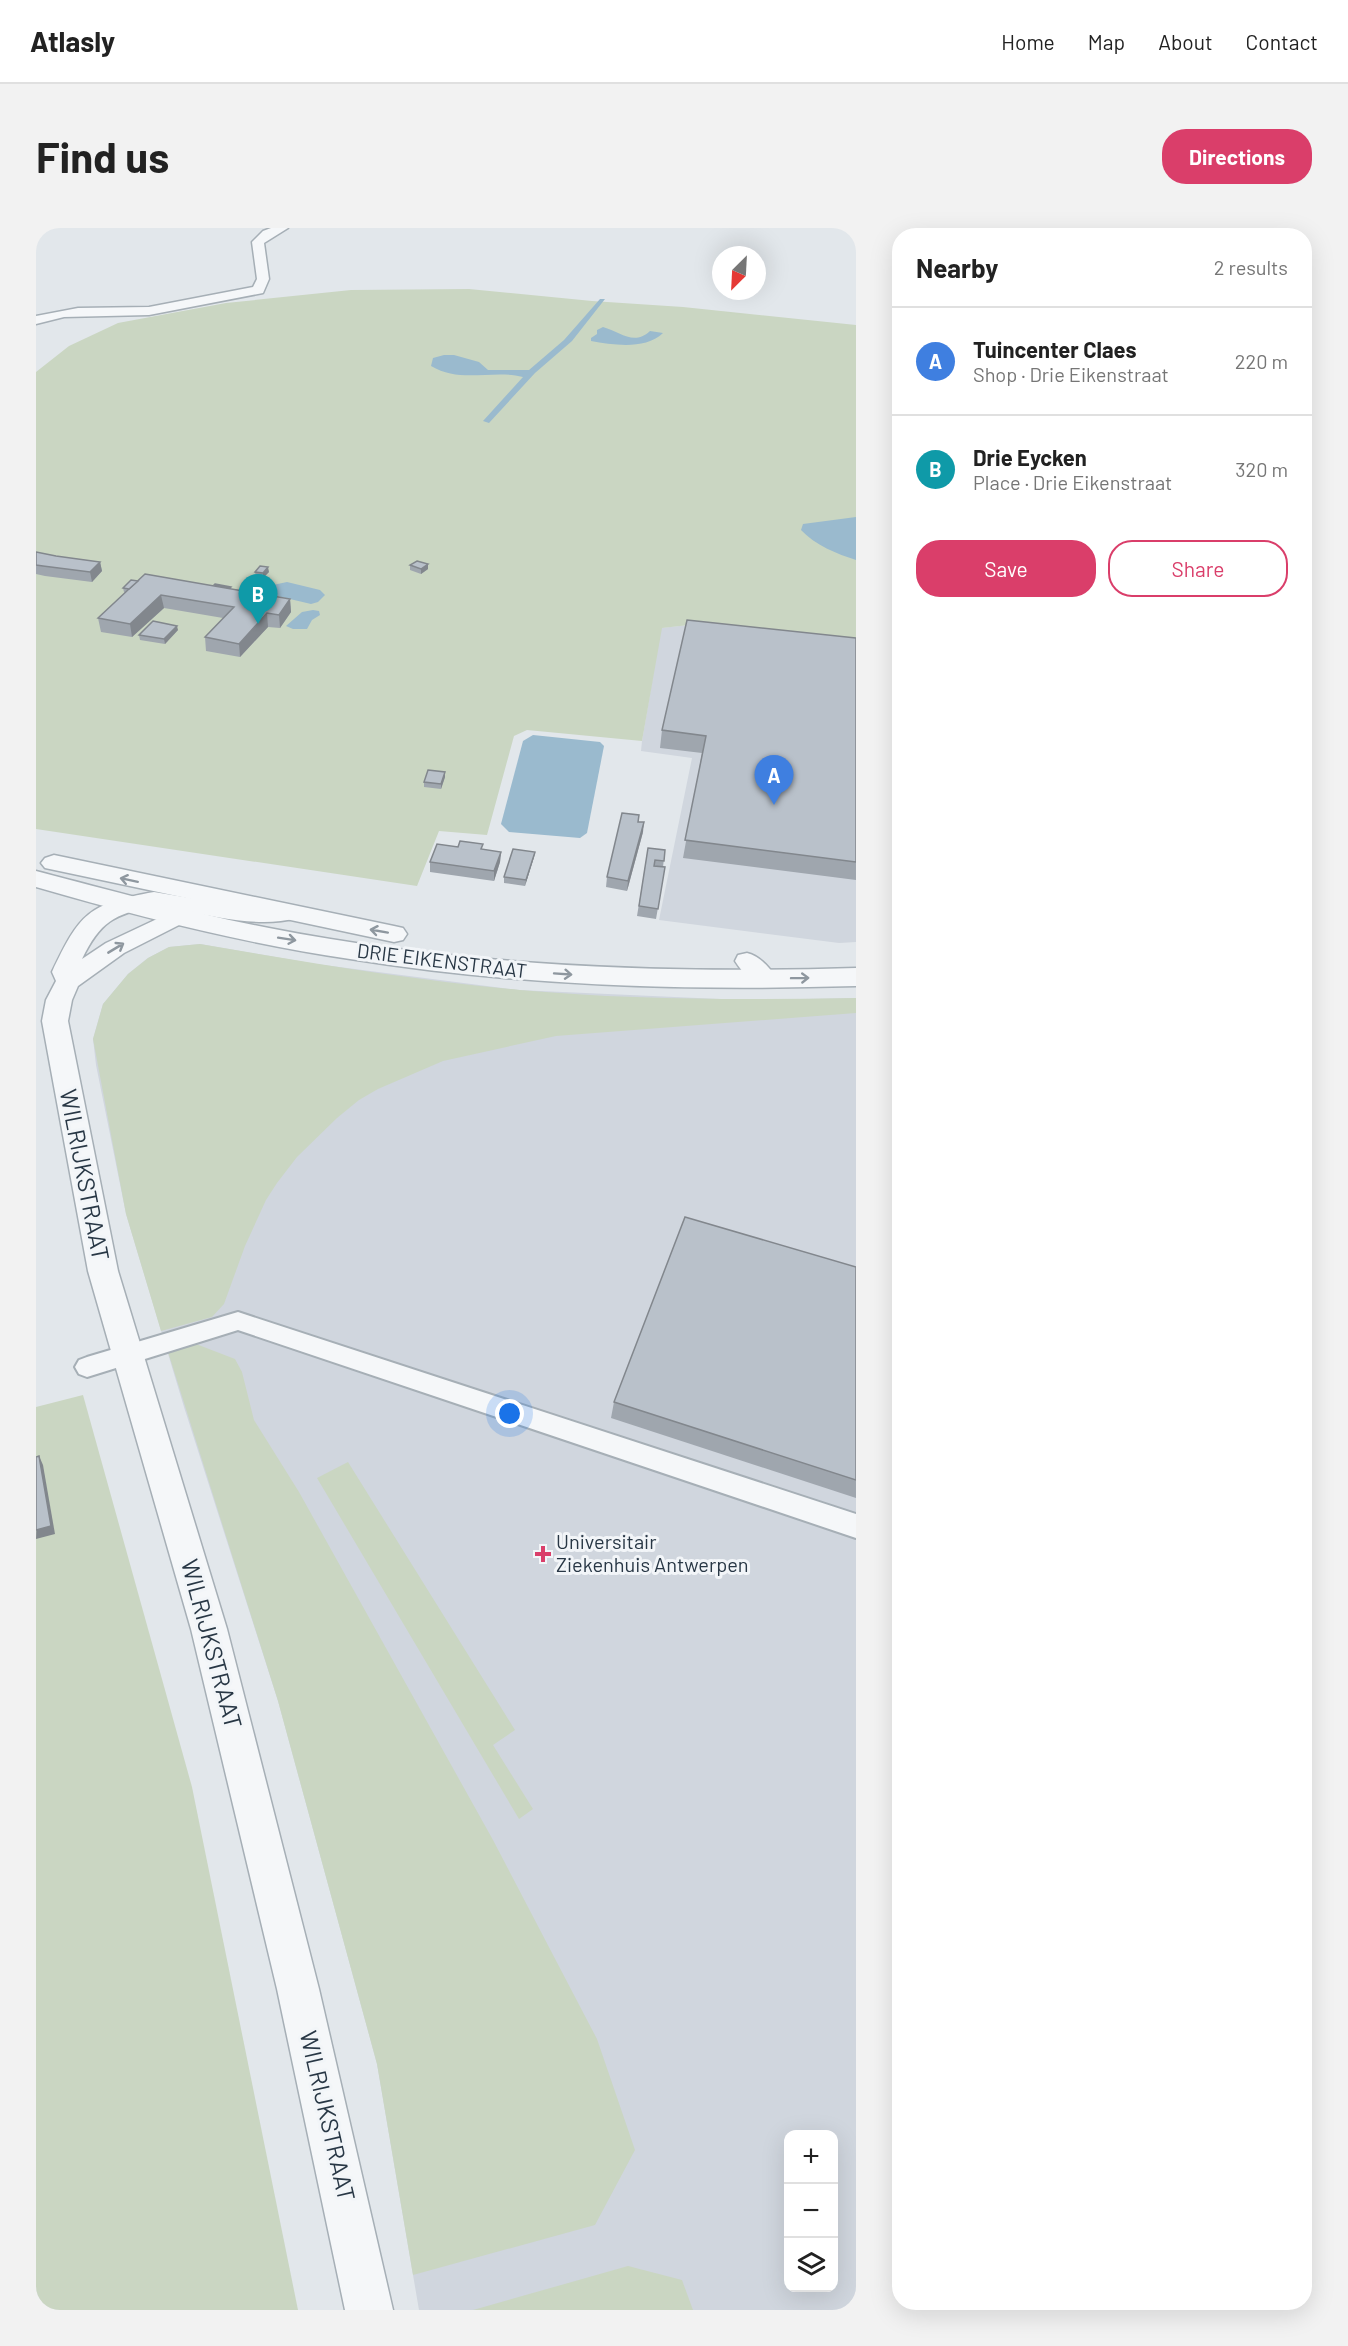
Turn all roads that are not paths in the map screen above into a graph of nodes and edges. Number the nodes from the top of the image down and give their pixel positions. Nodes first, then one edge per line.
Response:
1 (282, 228) edge
2 (36, 320) edge
3 (36, 859) edge
4 (46, 882) edge
5 (123, 905) junction
6 (289, 913) junction
7 (177, 917) junction
8 (82, 934) junction
9 (856, 959) edge
10 (756, 970) junction
11 (856, 977) edge
12 (68, 981) junction
13 (127, 1354) junction
14 (87, 1367) dead end
15 (856, 1526) edge
16 (369, 2310) edge

1 - 2 street
6 -> 3 street, DRIE EIKENSTRAAT
4 - 5 street, DRIE EIKENSTRAAT
4 - 8 street, WILRIJKSTRAAT
5 - 6 street, WILRIJKSTRAAT
5 - 7 street, DRIE EIKENSTRAAT
5 - 8 street, WILRIJKSTRAAT
10 -> 6 street, DRIE EIKENSTRAAT
7 -> 10 street, DRIE EIKENSTRAAT
12 -> 7 street
8 - 12 street, WILRIJKSTRAAT
9 - 10 street, DRIE EIKENSTRAAT
10 -> 11 street, DRIE EIKENSTRAAT
12 - 13 street, WILRIJKSTRAAT
13 - 14 street
13 - 15 street
13 - 16 street, WILRIJKSTRAAT

